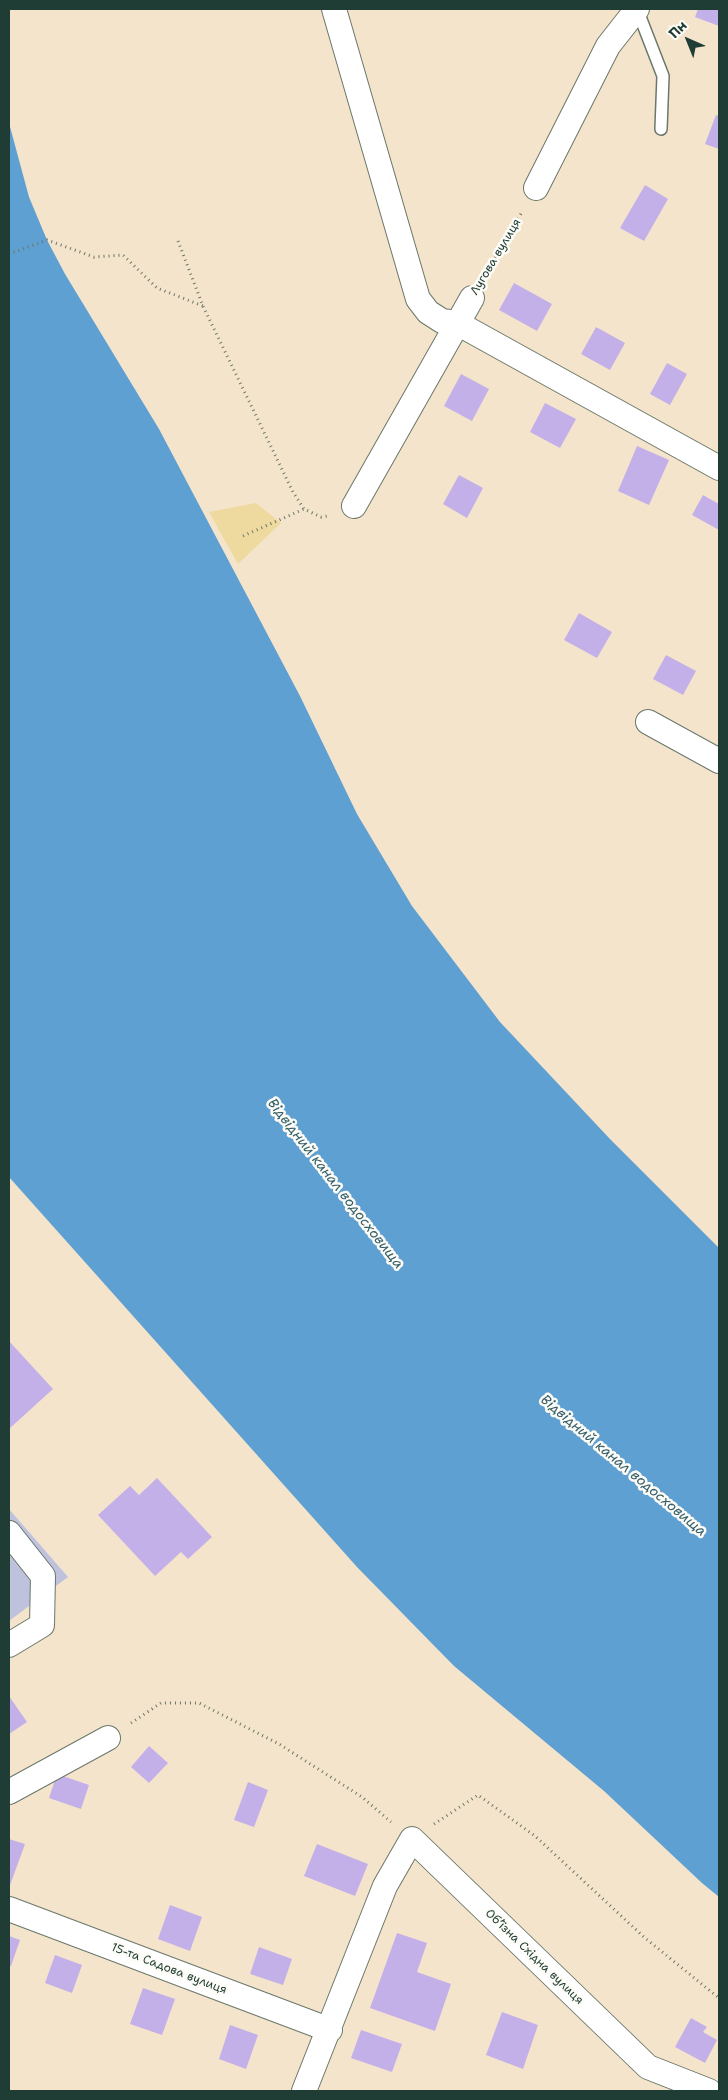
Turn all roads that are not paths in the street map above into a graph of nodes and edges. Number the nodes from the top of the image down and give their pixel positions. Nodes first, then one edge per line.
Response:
1 (334, 9) edge
2 (637, 9) edge
3 (661, 129) dead end
4 (536, 188) road end
5 (472, 298) road end
6 (457, 323) junction
7 (719, 468) edge
8 (354, 506) road end
9 (648, 722) dead end
10 (719, 761) edge
11 (9, 1533) edge
12 (9, 1645) edge
13 (108, 1738) road end
14 (9, 1792) edge
15 (9, 1909) edge
16 (330, 2030) junction
17 (304, 2091) edge
18 (708, 2091) edge

1 - 6 street
2 - 3 lane
2 - 4 street
5 - 6 street, Лугова вулиця
6 - 7 street
6 - 8 street, Лугова вулиця
9 - 10 street
11 - 12 street
13 - 14 street
15 - 16 street, 15-та Садова вулиця
16 - 17 street
16 - 18 street, Обʼїзна Східна вулиця

